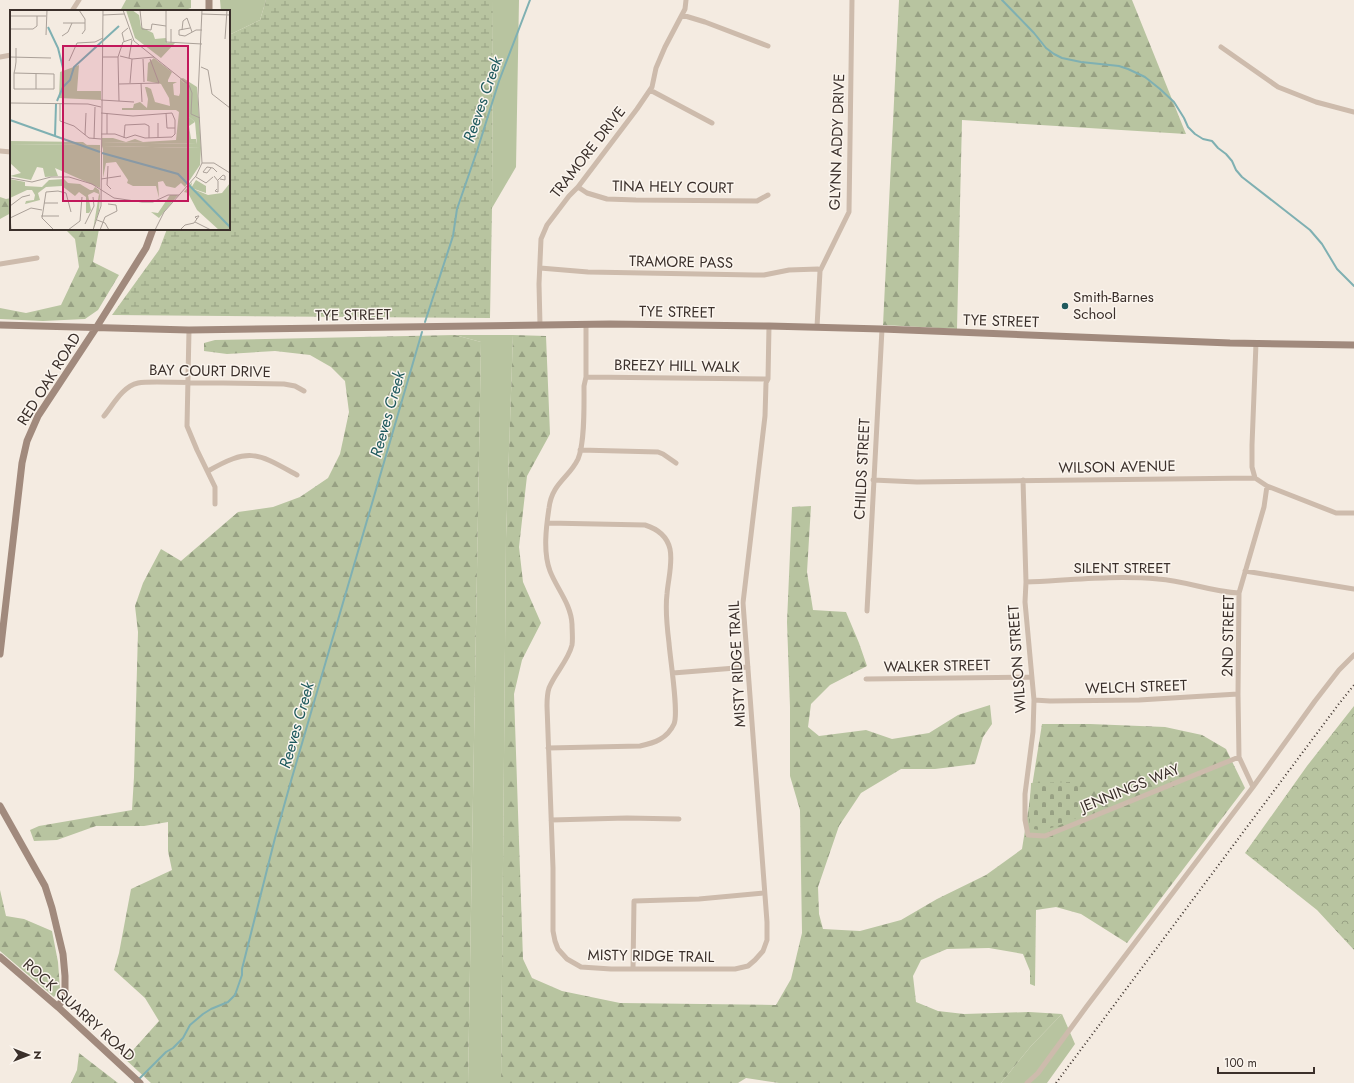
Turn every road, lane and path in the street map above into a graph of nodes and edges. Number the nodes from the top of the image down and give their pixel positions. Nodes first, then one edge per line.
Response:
1 (78, 0) edge
2 (210, 0) edge
3 (686, 0) edge
4 (852, 0) edge
5 (73, 10) edge
6 (209, 10) edge
7 (682, 15) junction
8 (768, 46) dead end
9 (1221, 47) dead end
10 (10, 55) edge
11 (0, 57) edge
12 (650, 90) junction
13 (1354, 112) edge
14 (712, 123) dead end
15 (0, 151) edge
16 (10, 152) edge
17 (578, 187) junction
18 (768, 195) dead end
19 (153, 230) edge
20 (37, 258) dead end
21 (0, 264) edge
22 (540, 268) junction
23 (820, 271) junction
24 (586, 324) junction
25 (0, 325) edge
26 (540, 326) junction
27 (769, 326) junction
28 (817, 327) junction
29 (96, 328) junction
30 (882, 329) junction
31 (189, 330) junction
32 (1256, 343) junction
33 (1354, 345) edge
34 (586, 377) junction
35 (768, 379) junction
36 (187, 383) junction
37 (304, 390) dead end
38 (104, 416) dead end
39 (580, 450) junction
40 (676, 463) dead end
41 (208, 471) junction
42 (297, 475) dead end
43 (1255, 478) junction
44 (873, 480) junction
45 (1023, 480) junction
46 (1267, 486) junction
47 (215, 504) dead end
48 (1354, 513) edge
49 (548, 523) junction
50 (1245, 571) junction
51 (1026, 582) junction
52 (1354, 589) edge
53 (1239, 593) junction
54 (867, 611) dead end
55 (0, 654) edge
56 (1354, 655) edge
57 (748, 667) junction
58 (673, 673) junction
59 (1032, 677) junction
60 (866, 679) dead end
61 (1238, 694) junction
62 (1034, 700) junction
63 (548, 748) junction
64 (1239, 757) junction
65 (1253, 787) junction
66 (0, 806) edge
67 (679, 819) dead end
68 (551, 820) junction
69 (1028, 835) joint
70 (764, 893) junction
71 (0, 957) edge
72 (633, 969) junction
73 (58, 1007) junction
74 (140, 1083) edge
75 (1027, 1083) edge

1 - 5 street
2 - 6 street
3 - 7 street, TRAMORE DRIVE
4 - 23 street, GLYNN ADDY DRIVE
7 - 8 street
7 - 12 street, TRAMORE DRIVE
9 - 13 street
10 - 11 street
12 - 14 street
12 - 17 street, TRAMORE DRIVE
15 - 16 street
17 - 18 street, TINA HELY COURT
17 - 22 street, TRAMORE DRIVE
19 - 29 street, RED OAK ROAD
20 - 21 street
22 - 23 street, TRAMORE PASS
22 - 26 street, TRAMORE DRIVE
23 - 28 street, GLYNN ADDY DRIVE
24 - 26 street, TYE STREET
24 - 27 street, TYE STREET
24 - 34 street, MISTY RIDGE TRAIL
25 - 29 street, TYE STREET
26 - 31 street, TYE STREET
27 - 28 street, TYE STREET
27 - 35 street, MISTY RIDGE TRAIL
28 - 30 street, TYE STREET
29 - 31 street, TYE STREET
29 - 55 street, RED OAK ROAD
30 - 32 street, TYE STREET
30 - 44 street, CHILDS STREET
31 - 36 street
32 - 33 street, TYE STREET
32 - 43 street
34 - 35 street, BREEZY HILL WALK
34 - 39 street, MISTY RIDGE TRAIL
35 - 57 street, MISTY RIDGE TRAIL
36 - 37 street, BAY COURT DRIVE
36 - 38 street, BAY COURT DRIVE
36 - 41 street
39 - 40 street
39 - 49 street, MISTY RIDGE TRAIL
41 - 42 street
41 - 47 street
43 - 45 street, WILSON AVENUE
43 - 46 street
44 - 45 street, WILSON AVENUE
44 - 54 street, CHILDS STREET
45 - 51 street, WILSON STREET
46 - 48 street
46 - 50 street, 2ND STREET
49 - 58 street
49 - 63 street, MISTY RIDGE TRAIL
50 - 52 street
50 - 53 street, 2ND STREET
51 - 53 street, SILENT STREET
51 - 59 street, WILSON STREET
53 - 61 street, 2ND STREET
56 - 65 street
57 - 58 street
57 - 70 street, MISTY RIDGE TRAIL
58 - 63 street
59 - 60 street, WALKER STREET
59 - 62 street, WILSON STREET
61 - 62 street, WELCH STREET
61 - 64 street, 2ND STREET
62 - 69 street, WILSON STREET
63 - 68 street, MISTY RIDGE TRAIL
64 - 65 street, 2ND STREET
64 - 69 street, JENNINGS WAY
65 - 75 street
66 - 73 street
67 - 68 street
68 - 72 street, MISTY RIDGE TRAIL
70 - 72 street, MISTY RIDGE TRAIL
70 - 72 street
71 - 73 street, ROCK QUARRY ROAD
73 - 74 street, ROCK QUARRY ROAD

